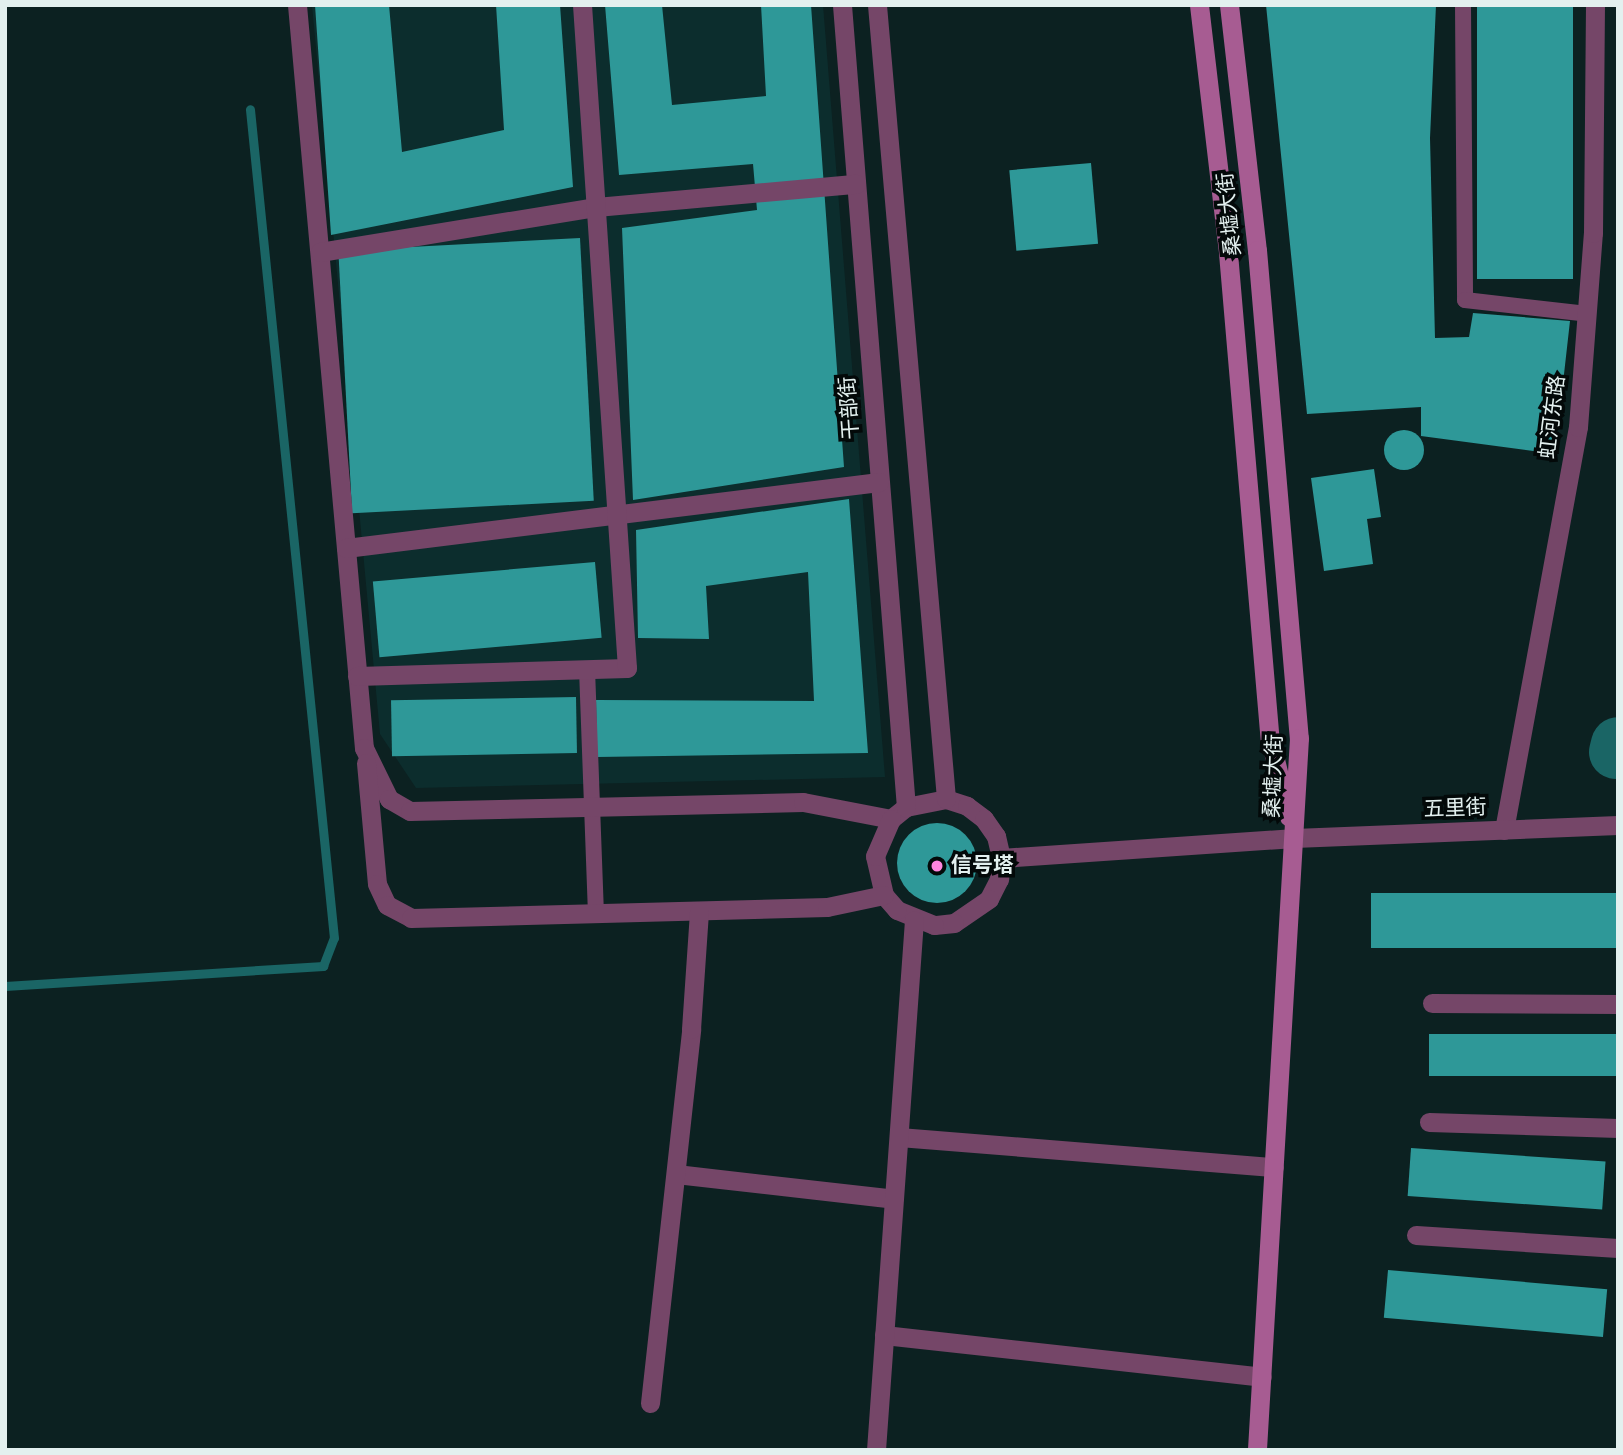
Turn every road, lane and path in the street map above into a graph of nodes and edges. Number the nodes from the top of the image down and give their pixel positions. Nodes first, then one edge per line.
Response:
1 (298, 5) edge
2 (582, 5) edge
3 (842, 5) edge
4 (877, 5) edge
5 (1199, 5) edge
6 (1228, 5) edge
7 (1463, 5) edge
8 (1595, 5) edge
9 (856, 184) junction
10 (596, 208) junction
11 (320, 252) junction
12 (1587, 314) junction
13 (879, 482) junction
14 (617, 515) junction
15 (346, 548) junction
16 (587, 669) junction
17 (357, 676) junction
18 (364, 748) junction
19 (946, 799) junction
20 (592, 807) junction
21 (899, 813) junction
22 (1618, 825) edge
23 (1504, 830) junction
24 (1294, 838) junction
25 (1001, 858) junction
26 (884, 895) junction
27 (698, 911) junction
28 (596, 914) junction
29 (915, 920) junction
30 (1432, 1003) dead end
31 (1618, 1004) edge
32 (1429, 1122) dead end
33 (1618, 1128) edge
34 (899, 1137) junction
35 (1274, 1167) junction
36 (676, 1174) junction
37 (894, 1199) junction
38 (1416, 1235) dead end
39 (1618, 1248) edge
40 (884, 1335) junction
41 (1262, 1377) junction
42 (650, 1403) dead end
43 (876, 1450) edge
44 (1257, 1450) edge

1 - 11 street
2 - 10 street
3 - 9 street, 干部街
4 - 19 street
5 - 24 main road, 桑墟大街
6 - 24 main road, 桑墟大街
7 - 12 lane
8 - 12 street, 虹河东路
9 - 10 street
9 - 13 street, 干部街
10 - 11 street
10 - 14 street
11 - 15 street
12 - 23 street, 虹河东路
13 - 14 street
13 - 21 street, 干部街
14 - 15 street
14 - 16 street
15 - 17 street
16 - 17 street
16 - 20 lane
17 - 18 street
18 - 20 street
18 - 28 street
19 - 21 street
19 - 25 street
20 - 21 street
20 - 28 lane
21 - 26 street
22 - 23 street, 五里街
23 - 24 street, 五里街
24 - 25 street, 五里街
24 - 35 main road
25 - 29 street
26 - 27 street
26 - 29 street
27 - 28 street
27 - 36 street
29 - 34 street
30 - 31 street
32 - 33 street
34 - 35 street
34 - 37 street
35 - 41 main road
36 - 37 street
36 - 42 street
37 - 40 street
38 - 39 street
40 - 41 street
40 - 43 street
41 - 44 main road

